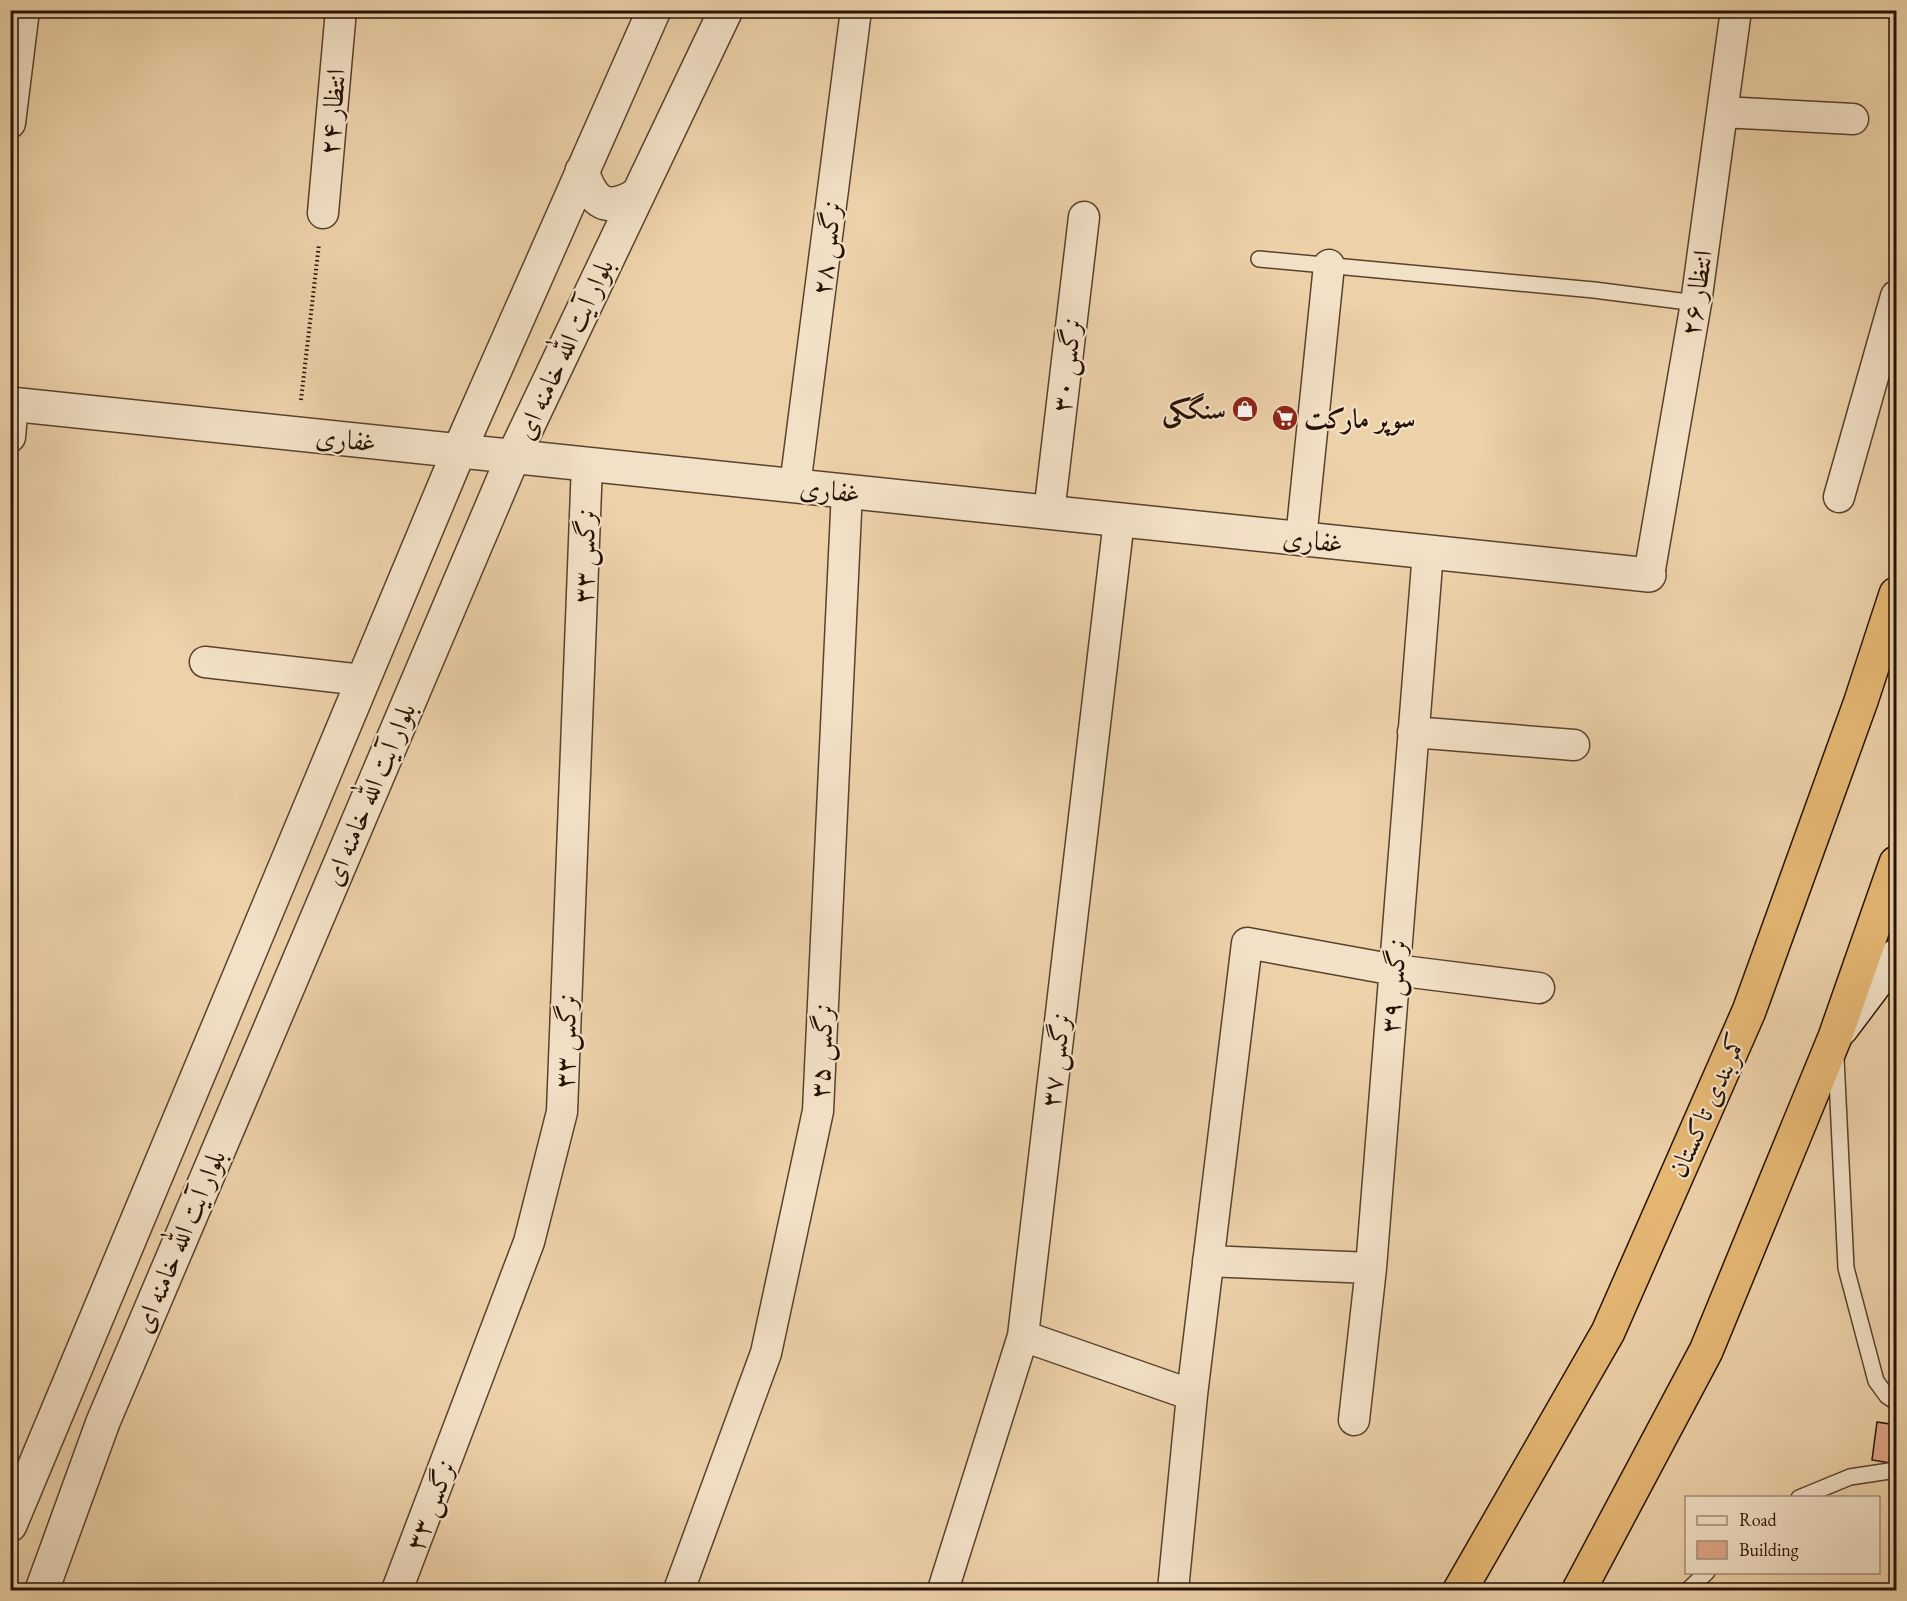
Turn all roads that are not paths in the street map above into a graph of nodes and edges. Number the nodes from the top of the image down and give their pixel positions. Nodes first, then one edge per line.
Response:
1 (24, 10) edge
2 (341, 10) edge
3 (654, 10) edge
4 (726, 10) edge
5 (856, 10) edge
6 (1736, 10) edge
7 (1722, 112) junction
8 (1853, 119) dead end
9 (10, 123) edge
10 (582, 171) junction
11 (638, 195) junction
12 (323, 213) road end
13 (1084, 218) dead end
14 (1259, 259) dead end
15 (1329, 266) junction
16 (1896, 296) edge
17 (1696, 303) junction
18 (12, 404) edge
19 (10, 436) edge
20 (459, 451) junction
21 (513, 457) junction
22 (587, 464) junction
23 (795, 486) junction
24 (847, 491) junction
25 (1839, 497) dead end
26 (1049, 513) junction
27 (1119, 520) junction
28 (1300, 539) junction
29 (1428, 552) junction
30 (1649, 575) joint
31 (1896, 594) edge
32 (205, 662) dead end
33 (362, 680) junction
34 (1413, 732) junction
35 (1574, 745) dead end
36 (1896, 863) edge
37 (247, 956) junction
38 (1896, 956) edge
39 (1395, 970) junction
40 (292, 974) junction
41 (1539, 988) dead end
42 (1835, 1037) junction
43 (1208, 1261) junction
44 (1371, 1268) junction
45 (1023, 1336) junction
46 (1192, 1395) junction
47 (1896, 1402) edge
48 (1354, 1420) dead end
49 (1896, 1470) edge
50 (1802, 1496) edge
51 (10, 1525) edge
52 (1705, 1574) edge
53 (42, 1590) edge
54 (397, 1590) edge
55 (680, 1590) edge
56 (943, 1590) edge
57 (1173, 1590) edge
58 (1460, 1590) edge
59 (1579, 1590) edge
60 (1688, 1590) edge

1 - 9 street
2 - 12 street, انتظار ۲۴
3 - 10 street, بلوار آیت الله خامنه ای
4 - 11 street, بلوار آیت الله خامنه ای
5 - 23 street, نرگس ۲۸
6 - 7 street, انتظار ۲۶
7 - 8 street
7 - 17 street, انتظار ۲۶
10 - 11 street
10 - 20 street, بلوار آیت الله خامنه ای
11 - 21 street, بلوار آیت الله خامنه ای
13 - 26 street, نرگس ۳۰
14 - 15 lane
15 - 17 lane
15 - 28 street
16 - 25 street
17 - 30 street, انتظار ۲۶
18 - 19 street
18 - 20 street, غفاری
20 - 21 street, غفاری
20 - 33 street, بلوار آیت الله خامنه ای
21 - 22 street, غفاری
21 - 40 street, بلوار آیت الله خامنه ای
22 - 23 street, غفاری
22 - 54 street, نرگس ۳۳
23 - 24 street, غفاری
24 - 26 street, غفاری
24 - 55 street, نرگس ۳۵
26 - 27 street, غفاری
27 - 28 street, غفاری
27 - 45 street, نرگس ۳۷
28 - 29 street, غفاری
29 - 30 street, غفاری
29 - 34 street, نرگس ۳۹
31 - 58 highway, کمربندی تاکستان
32 - 33 street
33 - 37 street, بلوار آیت الله خامنه ای
34 - 35 street
34 - 39 street, نرگس ۳۹
36 - 42 highway
37 - 40 street
37 - 51 street, بلوار آیت الله خامنه ای
38 - 42 street
39 - 41 street
39 - 43 street
39 - 44 street, نرگس ۳۹
40 - 53 street, بلوار آیت الله خامنه ای
42 - 47 lane
42 - 59 highway
43 - 44 street
43 - 46 street
44 - 48 street, نرگس ۳۹
45 - 46 street
45 - 56 street, نرگس ۳۷
46 - 57 street
49 - 50 lane
52 - 60 lane

